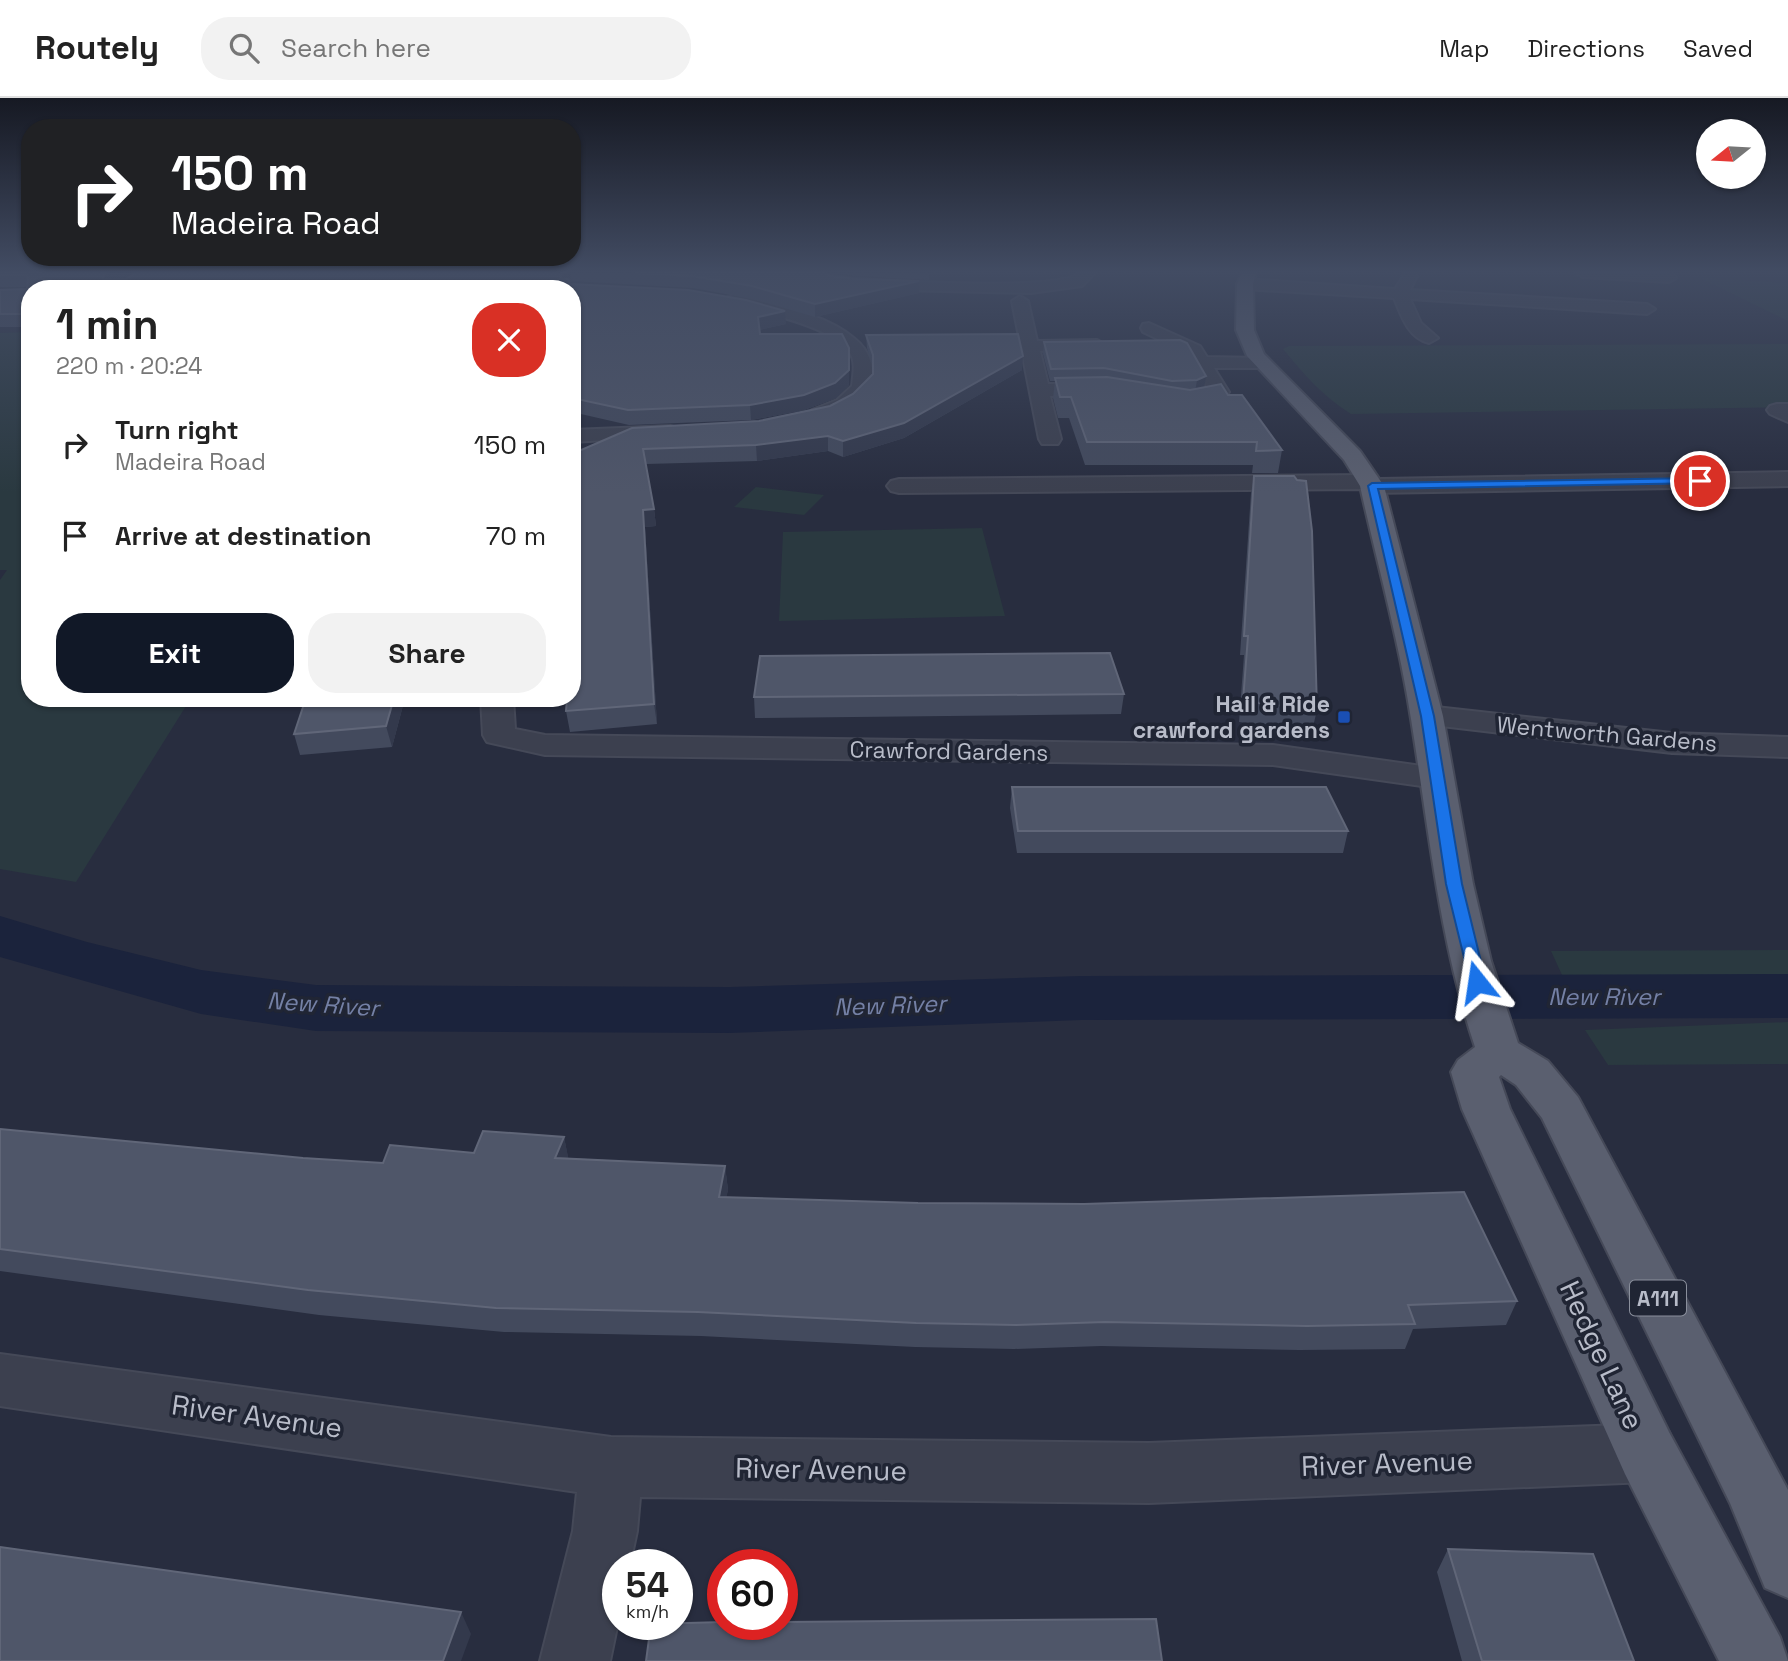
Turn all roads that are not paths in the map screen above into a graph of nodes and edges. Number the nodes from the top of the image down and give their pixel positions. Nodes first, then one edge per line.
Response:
1 (853, 346) edge
2 (1029, 346) joint
3 (1034, 346) edge
4 (1185, 346) edge
5 (1253, 346) edge
6 (1203, 362) junction
7 (1261, 363) junction
8 (1038, 390) junction
9 (1122, 391) edge
10 (1162, 400) edge
11 (1788, 410) edge
12 (1788, 416) edge
13 (798, 420) edge
14 (690, 431) edge
15 (581, 436) edge
16 (1050, 439) dead end
17 (1788, 479) edge
18 (1372, 484) junction
19 (899, 486) dead end
20 (497, 707) edge
21 (1427, 716) junction
22 (1788, 747) edge
23 (1436, 778) junction
24 (1497, 1048) junction
25 (0, 1380) edge
26 (1647, 1453) junction
27 (611, 1467) junction
28 (1771, 1489) edge
29 (1788, 1565) edge
30 (575, 1661) edge
31 (1756, 1661) edge

1 - 13 street
2 - 3 street
2 - 8 street
4 - 6 street
5 - 7 main road
6 - 7 street
6 - 10 street
7 - 18 main road
8 - 9 street
8 - 16 street
11 - 12 street
14 - 15 street
17 - 18 street
18 - 19 street
18 - 21 main road
20 - 23 street, Crawford Gardens
21 - 22 street, Wentworth Gardens
21 - 23 main road
23 - 24 main road
24 - 26 main road, Hedge Lane
24 - 28 main road, A111
25 - 27 street, River Avenue
26 - 27 street, River Avenue
26 - 31 main road, Hedge Lane
27 - 30 street
28 - 29 main road, A111

